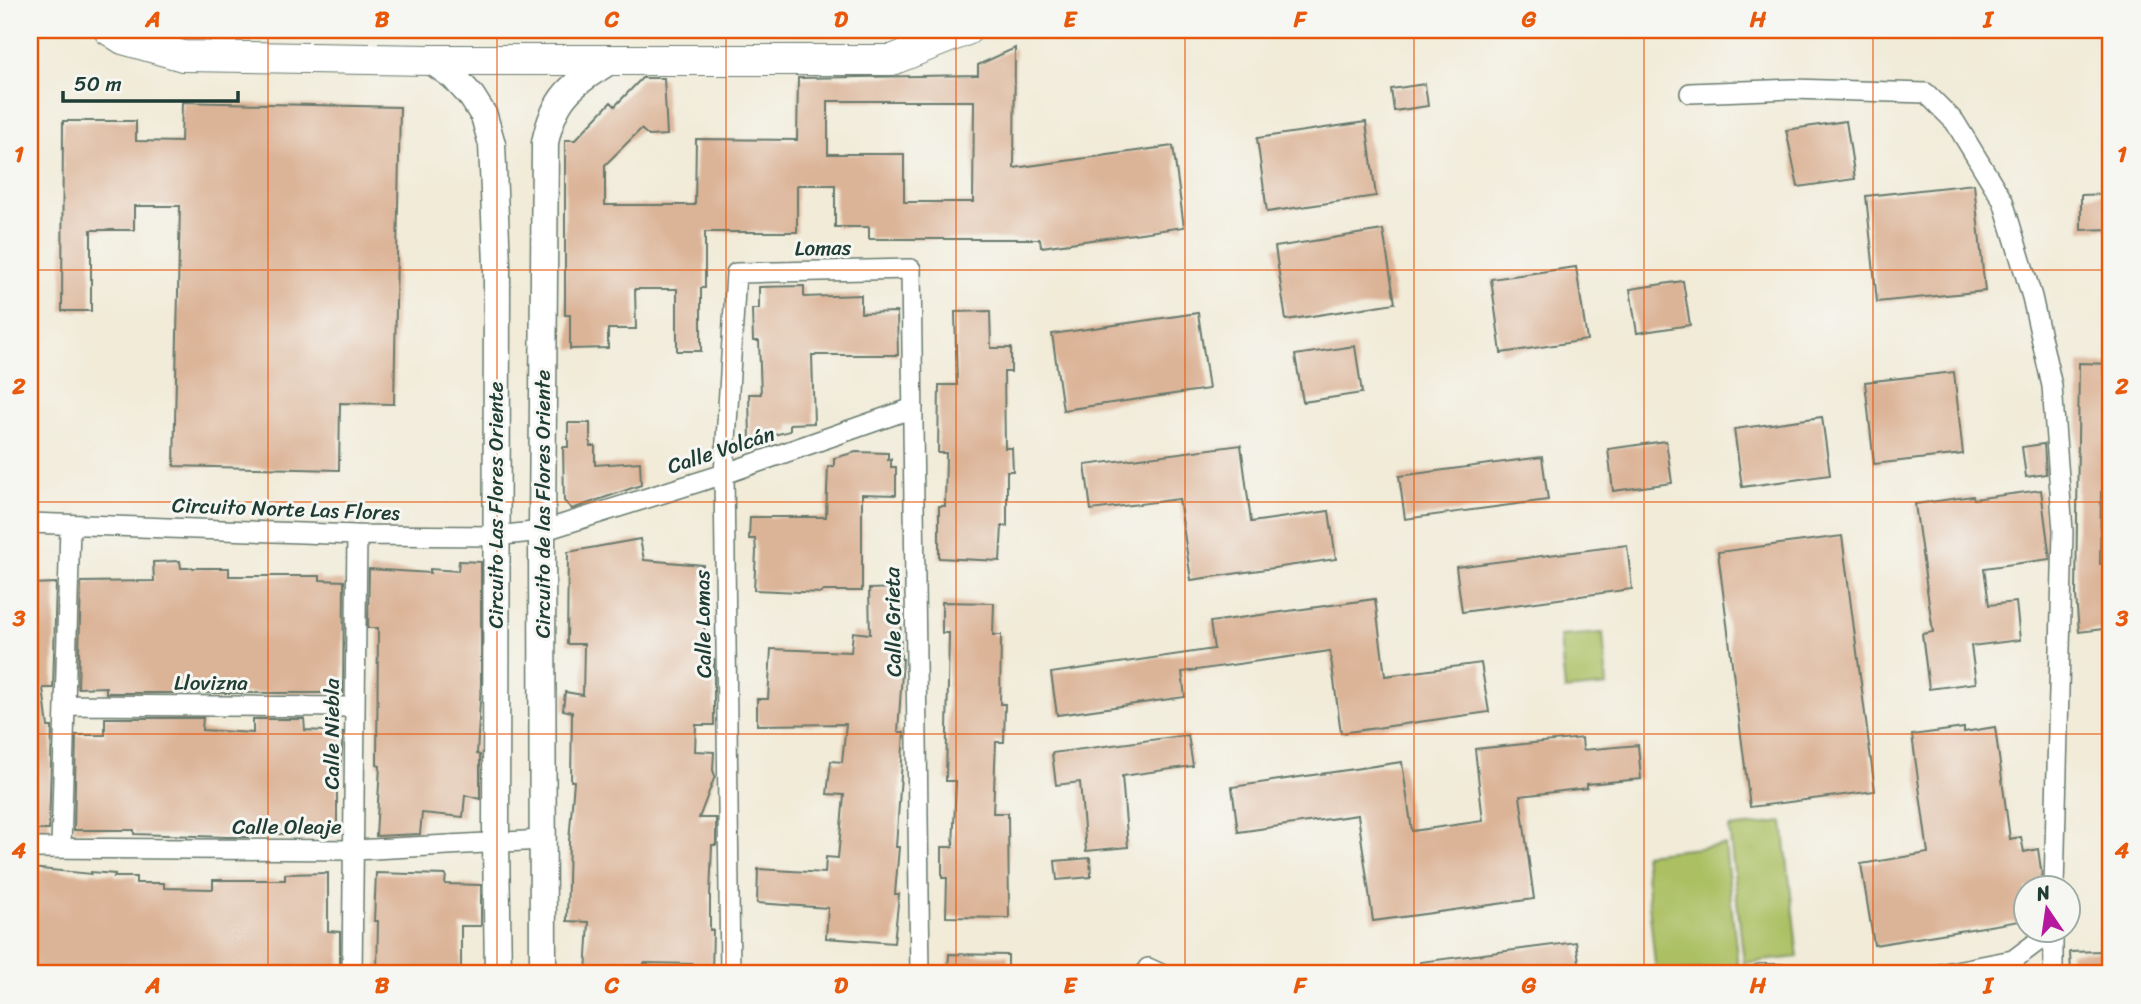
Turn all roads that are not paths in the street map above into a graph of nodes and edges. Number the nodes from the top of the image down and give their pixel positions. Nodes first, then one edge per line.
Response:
1 (108, 30) edge
2 (967, 30) edge
3 (430, 60) junction
4 (610, 61) junction
5 (1690, 93) dead end
6 (911, 269) joint
7 (736, 272) joint
8 (913, 408) junction
9 (724, 474) junction
10 (30, 523) edge
11 (70, 526) junction
12 (542, 531) junction
13 (357, 535) junction
14 (495, 536) junction
15 (66, 705) junction
16 (355, 707) junction
17 (543, 840) junction
18 (496, 843) junction
19 (30, 848) edge
20 (61, 848) junction
21 (355, 850) junction
22 (2053, 874) edge
23 (352, 974) edge
24 (498, 974) edge
25 (543, 974) edge
26 (730, 974) edge
27 (920, 974) edge
28 (1760, 974) edge
29 (1780, 974) edge
30 (1940, 974) edge
31 (2053, 974) edge

1 - 3 main road
2 - 4 main road
3 - 4 main road
3 - 14 main road, Circuito Las Flores Oriente
4 - 12 main road, Circuito de las Flores Oriente
5 - 22 street
6 - 7 street, Lomas
6 - 8 street, Calle Grieta
7 - 9 street, Calle Lomas
8 - 9 street, Calle Volcán
8 - 27 street, Calle Grieta
9 - 12 street, Calle Volcán
9 - 26 street, Calle Lomas
10 - 11 street, Circuito Norte Las Flores
11 - 13 street, Circuito Norte Las Flores
11 - 15 street
12 - 14 street, Circuito Norte Las Flores
12 - 17 main road, Circuito de las Flores Oriente
13 - 14 street, Circuito Norte Las Flores
13 - 16 street, Calle Niebla
14 - 18 main road, Circuito Las Flores Oriente
15 - 16 street, Llovizna
15 - 20 street
16 - 21 street, Calle Niebla
17 - 18 street, Calle Oleaje
17 - 25 main road, Circuito de las Flores Oriente
18 - 21 street, Calle Oleaje
18 - 24 main road, Circuito Las Flores Oriente
19 - 20 street, Calle Oleaje
20 - 21 street, Calle Oleaje
21 - 23 street, Calle Niebla
28 - 29 street
30 - 31 street

